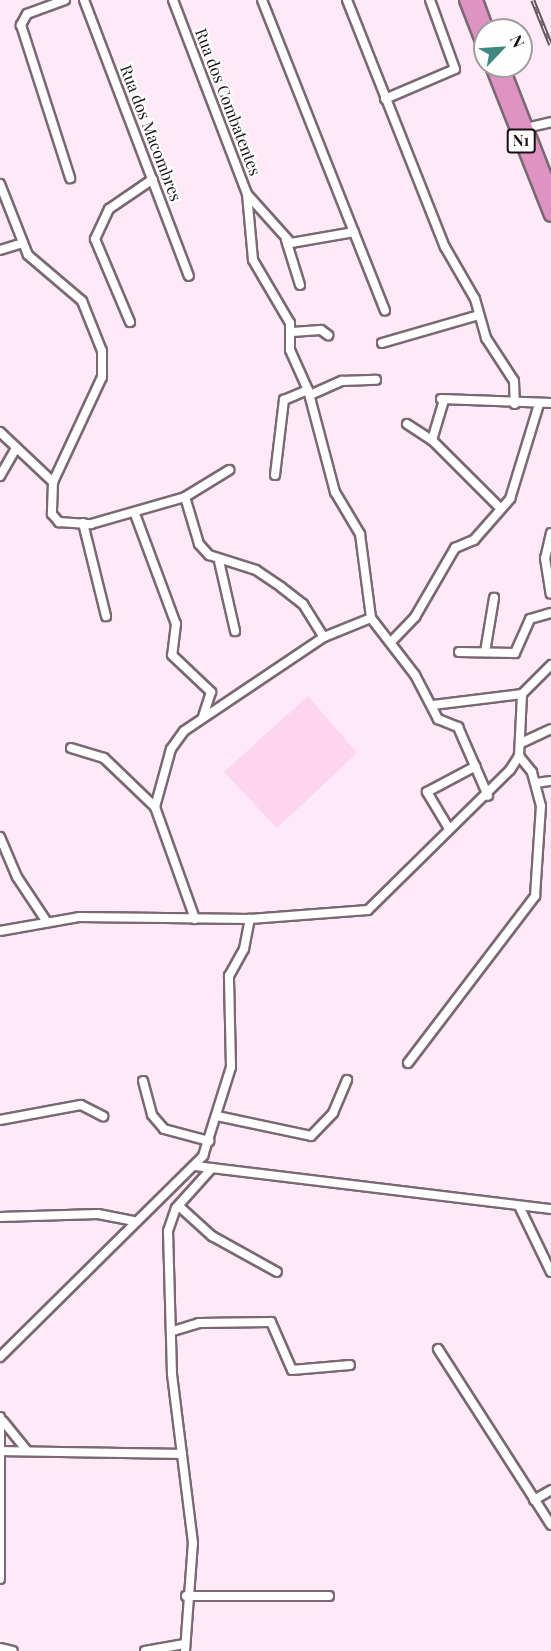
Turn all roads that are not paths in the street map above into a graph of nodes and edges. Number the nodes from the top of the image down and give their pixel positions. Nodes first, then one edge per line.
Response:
1 (65, 0) edge
2 (84, 0) edge
3 (173, 0) edge
4 (262, 0) edge
5 (346, 0) edge
6 (430, 0) edge
7 (466, 0) edge
8 (476, 0) edge
9 (473, 18) edge
10 (483, 18) edge
11 (497, 78) edge
12 (507, 78) edge
13 (385, 99) junction
14 (551, 122) edge
15 (526, 128) junction
16 (70, 178) dead end
17 (153, 179) junction
18 (0, 184) edge
19 (551, 192) edge
20 (247, 194) junction
21 (551, 215) edge
22 (354, 232) junction
23 (285, 239) junction
24 (23, 243) junction
25 (0, 250) edge
26 (189, 276) dead end
27 (300, 285) dead end
28 (385, 310) dead end
29 (479, 315) junction
30 (130, 322) dead end
31 (292, 332) junction
32 (328, 335) dead end
33 (382, 343) dead end
34 (376, 380) dead end
35 (309, 392) junction
36 (551, 403) edge
37 (515, 404) junction
38 (539, 404) junction
39 (407, 424) dead end
40 (0, 432) edge
41 (432, 440) junction
42 (16, 448) junction
43 (229, 470) dead end
44 (275, 475) dead end
45 (0, 476) edge
46 (53, 482) junction
47 (185, 497) junction
48 (499, 507) junction
49 (135, 514) junction
50 (83, 523) junction
51 (551, 535) edge
52 (219, 561) junction
53 (551, 594) edge
54 (494, 598) dead end
55 (551, 613) edge
56 (106, 616) dead end
57 (371, 618) junction
58 (235, 631) dead end
59 (324, 637) junction
60 (391, 642) junction
61 (459, 652) dead end
62 (485, 652) junction
63 (551, 665) edge
64 (522, 694) junction
65 (433, 705) junction
66 (203, 716) junction
67 (551, 729) edge
68 (521, 743) junction
69 (71, 748) dead end
70 (519, 756) junction
71 (476, 766) junction
72 (551, 781) edge
73 (536, 783) junction
74 (488, 796) junction
75 (155, 807) junction
76 (448, 828) junction
77 (0, 837) edge
78 (195, 919) junction
79 (250, 919) junction
80 (47, 922) junction
81 (0, 931) edge
82 (408, 1064) dead end
83 (347, 1080) dead end
84 (143, 1082) dead end
85 (103, 1116) dead end
86 (217, 1116) junction
87 (0, 1120) edge
88 (209, 1141) junction
89 (195, 1166) junction
90 (212, 1168) junction
91 (181, 1208) junction
92 (520, 1208) junction
93 (551, 1209) edge
94 (0, 1217) edge
95 (133, 1221) junction
96 (277, 1272) dead end
97 (551, 1272) edge
98 (173, 1331) junction
99 (438, 1349) dead end
100 (0, 1357) edge
101 (350, 1365) dead end
102 (1, 1419) edge
103 (1, 1451) edge
104 (27, 1451) junction
105 (182, 1454) junction
106 (551, 1490) edge
107 (534, 1500) junction
108 (551, 1525) edge
109 (1, 1544) edge
110 (0, 1580) edge
111 (186, 1596) junction
112 (329, 1596) dead end
113 (0, 1648) edge
114 (184, 1648) edge
115 (14, 1651) edge
116 (145, 1651) edge

1 - 16 street
2 - 17 street, Rua dos Macombres
3 - 20 street, Rua dos Combatentes
4 - 22 street
5 - 13 street
6 - 13 street
7 - 9 highway
8 - 10 highway
11 - 21 highway, N1
12 - 15 highway, N1
13 - 29 street
14 - 15 street
15 - 19 highway, N1
17 - 26 street, Rua dos Macombres
17 - 30 street
18 - 24 street
20 - 23 street
20 - 31 street, Rua dos Combatentes
22 - 23 street
22 - 28 street
23 - 27 street
24 - 25 street
24 - 46 street
29 - 33 street
29 - 37 street
31 - 32 street
31 - 35 street, Rua dos Combatentes
34 - 35 street
35 - 44 street
35 - 57 street, Rua dos Combatentes
36 - 38 street
37 - 38 street
37 - 41 street
38 - 48 street
39 - 41 street
40 - 42 street
41 - 48 street
42 - 45 street
42 - 46 street
43 - 47 street
46 - 50 street
47 - 49 street
47 - 52 street
48 - 60 street
49 - 50 street
49 - 66 street
50 - 56 street
51 - 53 street
52 - 58 street
52 - 59 street
54 - 62 street
55 - 62 street
57 - 59 street
57 - 60 street
59 - 66 street
60 - 65 street
61 - 62 street
63 - 64 street
64 - 65 street
64 - 68 street
65 - 71 street
66 - 75 street
67 - 68 street
68 - 70 street
69 - 75 street
70 - 73 street
70 - 74 street
71 - 74 street
71 - 76 street
72 - 73 street
73 - 82 street
74 - 76 street
75 - 78 street
76 - 79 street
77 - 80 street
78 - 79 street
78 - 80 street
79 - 86 street
80 - 81 street
83 - 86 street
84 - 88 street
85 - 87 street
86 - 88 street
88 - 89 street
89 - 90 street
89 - 95 street
90 - 91 street
90 - 92 street
91 - 96 street
91 - 98 street
92 - 93 street
92 - 97 street
94 - 95 street
95 - 100 street
98 - 101 street
98 - 105 street
99 - 107 street
102 - 103 street
102 - 104 street
103 - 104 street
103 - 109 street
104 - 105 street
105 - 111 street
106 - 107 street
107 - 108 street
109 - 110 street
111 - 112 street
111 - 114 street
113 - 115 street
114 - 116 street

